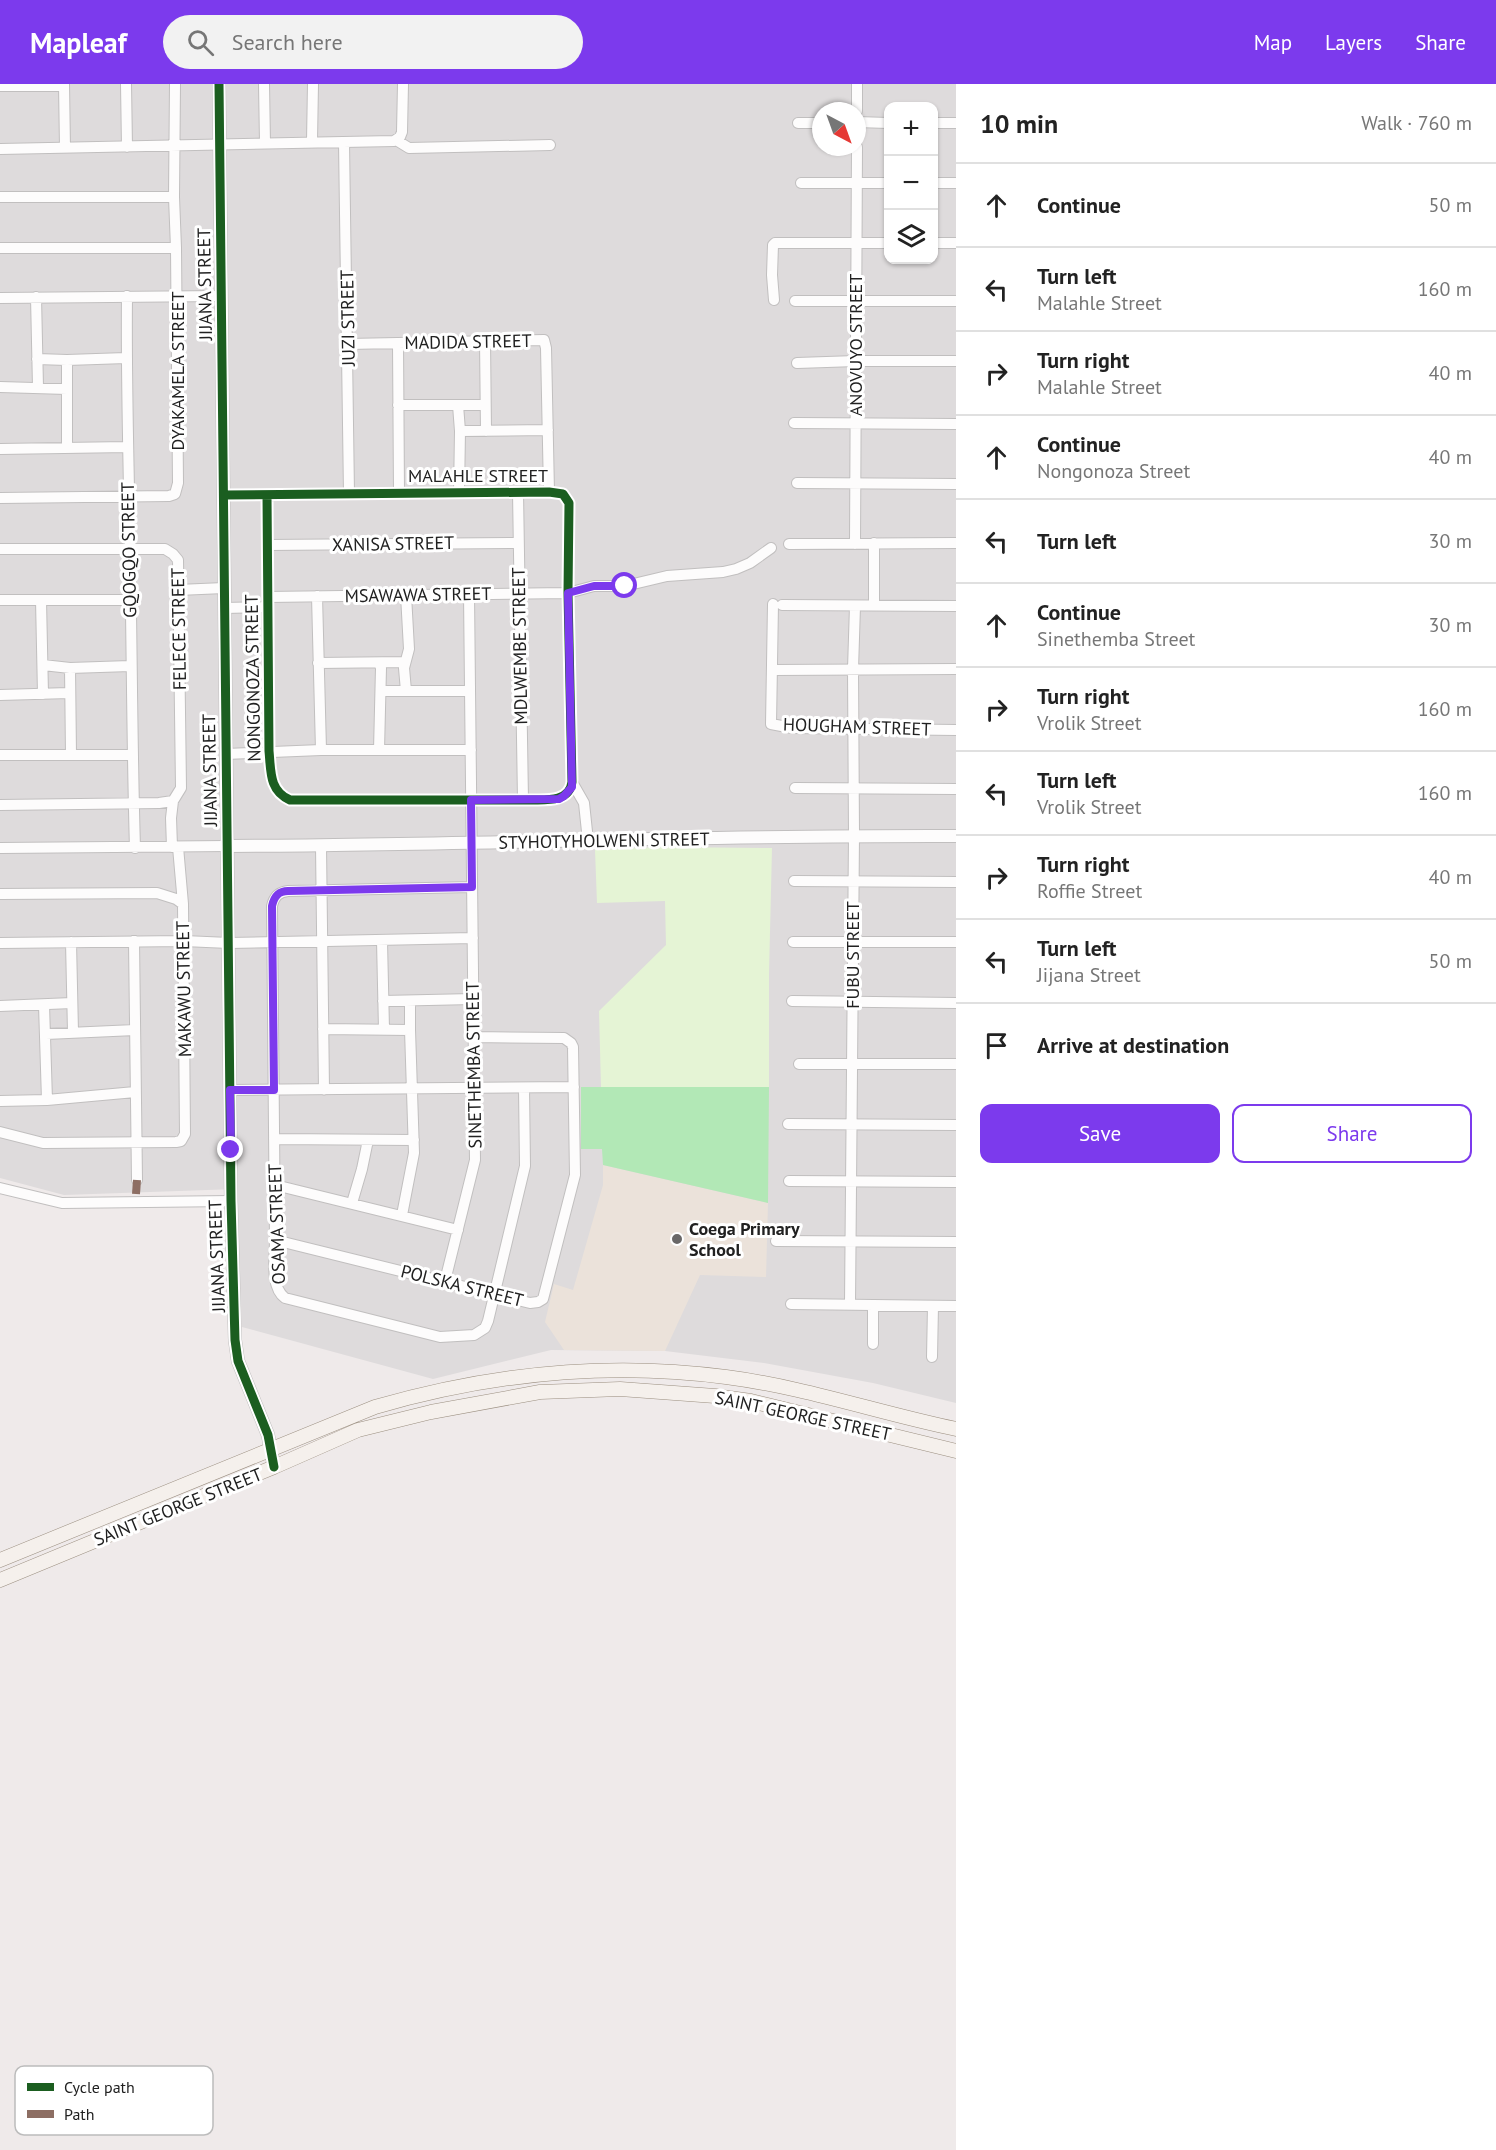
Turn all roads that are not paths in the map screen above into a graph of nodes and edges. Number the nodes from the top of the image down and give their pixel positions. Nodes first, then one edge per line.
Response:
1 (126, 84) edge
2 (175, 84) edge
3 (219, 84) edge
4 (264, 84) edge
5 (313, 84) edge
6 (403, 84) edge
7 (857, 84) edge
8 (38, 85) edge
9 (64, 85) edge
10 (0, 86) edge
11 (857, 102) edge
12 (798, 123) dead end
13 (812, 123) edge
14 (866, 123) edge
15 (884, 123) edge
16 (938, 123) edge
17 (956, 123) edge
18 (396, 140) junction
19 (312, 141) junction
20 (344, 142) junction
21 (265, 143) junction
22 (220, 144) junction
23 (550, 145) dead end
24 (175, 146) junction
25 (127, 147) junction
26 (65, 148) junction
27 (0, 149) edge
28 (857, 156) edge
29 (801, 183) dead end
30 (857, 183) junction
31 (884, 183) edge
32 (938, 183) edge
33 (956, 183) edge
34 (174, 196) junction
35 (0, 197) edge
36 (857, 243) junction
37 (884, 243) edge
38 (938, 243) edge
39 (956, 243) edge
40 (0, 248) edge
41 (176, 248) junction
42 (127, 296) junction
43 (178, 296) junction
44 (221, 296) junction
45 (36, 297) junction
46 (0, 298) edge
47 (774, 300) dead end
48 (856, 300) junction
49 (795, 301) dead end
50 (956, 301) edge
51 (485, 341) junction
52 (348, 344) junction
53 (398, 344) junction
54 (126, 358) junction
55 (38, 359) junction
56 (67, 360) junction
57 (856, 361) junction
58 (956, 362) edge
59 (797, 363) dead end
60 (0, 387) edge
61 (38, 387) junction
62 (67, 389) junction
63 (399, 405) junction
64 (458, 405) junction
65 (484, 405) junction
66 (794, 423) dead end
67 (856, 423) junction
68 (956, 424) edge
69 (548, 430) junction
70 (460, 431) junction
71 (486, 431) junction
72 (128, 447) junction
73 (67, 448) junction
74 (0, 449) edge
75 (797, 483) dead end
76 (856, 484) junction
77 (956, 484) edge
78 (518, 492) junction
79 (549, 492) junction
80 (399, 493) junction
81 (459, 493) junction
82 (349, 494) junction
83 (224, 495) junction
84 (267, 495) junction
85 (128, 496) junction
86 (0, 498) edge
87 (518, 543) junction
88 (874, 543) junction
89 (956, 543) edge
90 (789, 544) dead end
91 (855, 544) junction
92 (267, 545) junction
93 (130, 548) junction
94 (771, 548) dead end
95 (0, 549) edge
96 (224, 588) junction
97 (178, 590) junction
98 (568, 593) junction
99 (469, 594) junction
100 (518, 594) junction
101 (406, 595) junction
102 (317, 596) junction
103 (0, 600) edge
104 (41, 600) junction
105 (131, 600) junction
106 (268, 602) junction
107 (855, 606) junction
108 (874, 606) junction
109 (956, 606) edge
110 (225, 608) junction
111 (405, 662) junction
112 (318, 663) junction
113 (380, 663) junction
114 (43, 665) junction
115 (130, 666) junction
116 (70, 668) junction
117 (853, 669) junction
118 (956, 669) edge
119 (773, 670) junction
120 (381, 691) junction
121 (406, 691) junction
122 (470, 691) junction
123 (69, 693) junction
124 (0, 694) edge
125 (43, 694) junction
126 (854, 729) junction
127 (956, 730) edge
128 (321, 750) junction
129 (379, 750) junction
130 (471, 750) junction
131 (269, 751) junction
132 (226, 754) junction
133 (0, 755) edge
134 (71, 755) junction
135 (131, 755) junction
136 (572, 782) junction
137 (795, 788) dead end
138 (853, 789) junction
139 (956, 789) edge
140 (471, 800) junction
141 (522, 800) junction
142 (173, 801) junction
143 (134, 804) junction
144 (0, 805) edge
145 (854, 835) junction
146 (956, 836) edge
147 (588, 842) junction
148 (471, 844) junction
149 (227, 846) junction
150 (321, 846) junction
151 (175, 847) junction
152 (0, 848) edge
153 (135, 848) junction
154 (794, 881) dead end
155 (853, 881) junction
156 (956, 882) edge
157 (472, 887) junction
158 (323, 890) junction
159 (0, 894) edge
160 (183, 904) junction
161 (473, 938) junction
162 (382, 940) junction
163 (134, 941) junction
164 (184, 941) junction
165 (322, 941) junction
166 (852, 941) junction
167 (72, 942) junction
168 (273, 942) junction
169 (793, 942) dead end
170 (956, 942) edge
171 (0, 943) edge
172 (229, 943) junction
173 (473, 999) junction
174 (384, 1001) junction
175 (410, 1001) junction
176 (792, 1001) dead end
177 (853, 1001) junction
178 (72, 1003) junction
179 (956, 1003) edge
180 (44, 1005) junction
181 (0, 1006) edge
182 (323, 1029) junction
183 (384, 1029) junction
184 (135, 1030) junction
185 (410, 1030) junction
186 (73, 1032) junction
187 (46, 1034) junction
188 (473, 1037) junction
189 (799, 1064) dead end
190 (852, 1064) junction
191 (956, 1064) edge
192 (574, 1087) junction
193 (474, 1088) junction
194 (524, 1088) junction
195 (413, 1089) junction
196 (230, 1090) junction
197 (274, 1090) junction
198 (324, 1090) junction
199 (135, 1092) junction
200 (47, 1100) junction
201 (0, 1101) edge
202 (788, 1124) dead end
203 (851, 1124) junction
204 (956, 1125) edge
205 (0, 1132) edge
206 (274, 1140) junction
207 (368, 1140) junction
208 (414, 1140) junction
209 (135, 1143) junction
210 (136, 1180) dead end
211 (789, 1181) dead end
212 (851, 1181) junction
213 (956, 1182) edge
214 (275, 1185) junction
215 (0, 1188) edge
216 (231, 1201) junction
217 (352, 1203) junction
218 (402, 1215) junction
219 (458, 1230) junction
220 (274, 1240) junction
221 (776, 1241) dead end
222 (849, 1241) junction
223 (956, 1242) edge
224 (445, 1281) junction
225 (493, 1295) junction
226 (790, 1304) dead end
227 (850, 1304) junction
228 (873, 1305) junction
229 (933, 1306) junction
230 (956, 1306) edge
231 (873, 1344) dead end
232 (932, 1357) dead end
233 (956, 1429) edge
234 (276, 1447) junction
235 (956, 1450) edge
236 (290, 1461) junction
237 (274, 1467) junction
238 (0, 1560) edge
239 (0, 1580) edge

1 - 25 street
2 - 24 street, DYAKAMELA STREET
3 - 22 street, JIJANA STREET
4 - 21 street
5 - 19 street
6 - 18 street
7 - 11 street
8 - 9 street
8 - 10 street
9 - 26 street
12 - 13 street
14 - 15 street
16 - 17 street
18 - 20 street
18 - 23 street
19 - 20 street
19 - 21 street
20 - 52 street, JUZI STREET
21 - 22 street
22 - 24 street
22 - 44 street, JIJANA STREET
24 - 25 street
24 - 34 street, DYAKAMELA STREET
25 - 26 street
26 - 27 street
28 - 30 street, ANOVUYO STREET
29 - 30 street
30 - 31 street
30 - 36 street, ANOVUYO STREET
32 - 33 street
34 - 35 street
34 - 41 street, DYAKAMELA STREET
36 - 37 street
36 - 47 street
36 - 48 street, ANOVUYO STREET
38 - 39 street
40 - 41 street
41 - 43 street, DYAKAMELA STREET
42 - 43 street
42 - 45 street
42 - 54 street, GQOGQO STREET
43 - 44 street
43 - 85 street, DYAKAMELA STREET
44 - 83 street, JIJANA STREET
45 - 46 street
45 - 55 street
48 - 49 street
48 - 50 street
48 - 57 street, ANOVUYO STREET
51 - 53 street, MADIDA STREET
51 - 65 street
51 - 69 street, MADIDA STREET
52 - 53 street, MADIDA STREET
52 - 82 street, JUZI STREET
53 - 63 street
54 - 56 street
54 - 72 street, GQOGQO STREET
55 - 56 street
55 - 61 street
56 - 62 street
57 - 58 street
57 - 59 street
57 - 67 street, ANOVUYO STREET
60 - 61 street
61 - 62 street
62 - 73 street
63 - 64 street
63 - 80 street
64 - 65 street
64 - 70 street
65 - 71 street
66 - 67 street
67 - 68 street
67 - 76 street, ANOVUYO STREET
69 - 71 street
69 - 79 street, MADIDA STREET
70 - 71 street
70 - 81 street
72 - 73 street
72 - 85 street, GQOGQO STREET
73 - 74 street
75 - 76 street
76 - 77 street
76 - 91 street, ANOVUYO STREET
78 - 79 street, MALAHLE STREET
78 - 81 street, MALAHLE STREET
78 - 87 street, MDLWEMBE STREET
79 - 98 street, MALAHLE STREET
80 - 81 street, MALAHLE STREET
80 - 82 street, MALAHLE STREET
82 - 84 street, MALAHLE STREET
83 - 84 street, MALAHLE STREET
83 - 96 street, JIJANA STREET
84 - 92 street, NONGONOZA STREET
85 - 86 street
85 - 93 street, GQOGQO STREET
87 - 92 street, XANISA STREET
87 - 100 street, MDLWEMBE STREET
88 - 89 street
88 - 91 street
88 - 108 street
90 - 91 street
92 - 106 street, NONGONOZA STREET
93 - 95 street, FELECE STREET
93 - 97 street, FELECE STREET
93 - 105 street, GQOGQO STREET
94 - 98 street, MSAWAWA STREET
96 - 97 street
96 - 110 street, JIJANA STREET
97 - 142 street, FELECE STREET
98 - 100 street, MSAWAWA STREET
98 - 136 street, MALAHLE STREET
99 - 100 street, MSAWAWA STREET
99 - 101 street, MSAWAWA STREET
99 - 122 street, SINETHEMBA STREET
100 - 141 street, MDLWEMBE STREET
101 - 102 street, MSAWAWA STREET
101 - 111 street
102 - 106 street, MSAWAWA STREET
102 - 112 street
103 - 104 street
104 - 105 street
104 - 114 street
105 - 115 street, GQOGQO STREET
106 - 110 street, MSAWAWA STREET
106 - 131 street, NONGONOZA STREET
107 - 108 street
107 - 117 street, FUBU STREET
107 - 119 street, HOUGHAM STREET
108 - 109 street
110 - 132 street, JIJANA STREET
111 - 113 street
111 - 121 street
112 - 113 street
112 - 128 street
113 - 120 street
114 - 116 street
114 - 125 street
115 - 116 street
115 - 135 street, GQOGQO STREET
116 - 123 street
117 - 118 street
117 - 119 street
117 - 126 street, FUBU STREET
119 - 126 street, HOUGHAM STREET
120 - 121 street
120 - 129 street
121 - 122 street
122 - 130 street, SINETHEMBA STREET
123 - 125 street
123 - 134 street
124 - 125 street
126 - 127 street, HOUGHAM STREET
126 - 138 street, FUBU STREET
128 - 129 street
128 - 131 street
129 - 130 street
130 - 140 street, SINETHEMBA STREET
131 - 132 street
131 - 140 street, NONGONOZA STREET
132 - 149 street, JIJANA STREET
133 - 134 street
134 - 135 street
135 - 143 street, GQOGQO STREET
136 - 141 street
136 - 147 street
137 - 138 street
138 - 139 street
138 - 145 street, FUBU STREET
140 - 141 street, NONGONOZA STREET
140 - 148 street, SINETHEMBA STREET
142 - 143 street
142 - 151 street, FELECE STREET
143 - 144 street
143 - 153 street, GQOGQO STREET
145 - 146 street, STYHOTYHOLWENI STREET
145 - 147 street, STYHOTYHOLWENI STREET
145 - 155 street, FUBU STREET
147 - 148 street, STYHOTYHOLWENI STREET
148 - 150 street, STYHOTYHOLWENI STREET
148 - 157 street, SINETHEMBA STREET
149 - 150 street, STYHOTYHOLWENI STREET
149 - 151 street, STYHOTYHOLWENI STREET
149 - 172 street, JIJANA STREET
150 - 158 street
151 - 153 street, STYHOTYHOLWENI STREET
151 - 160 street, FELECE STREET
152 - 153 street, STYHOTYHOLWENI STREET
154 - 155 street
155 - 156 street
155 - 166 street, FUBU STREET
157 - 158 street
157 - 161 street, SINETHEMBA STREET
158 - 165 street
158 - 168 street, OSAMA STREET
159 - 160 street, MAKAWU STREET
160 - 164 street, MAKAWU STREET
161 - 162 street
161 - 173 street, SINETHEMBA STREET
162 - 165 street
162 - 174 street
163 - 164 street
163 - 167 street
163 - 184 street
164 - 172 street
164 - 209 street, MAKAWU STREET
165 - 168 street
165 - 182 street
166 - 169 street
166 - 170 street
166 - 177 street, FUBU STREET
167 - 171 street
167 - 178 street
168 - 172 street
168 - 197 street, OSAMA STREET
172 - 196 street, JIJANA STREET
173 - 175 street
173 - 188 street, SINETHEMBA STREET
174 - 175 street
174 - 183 street
175 - 185 street
176 - 177 street
177 - 179 street
177 - 190 street, FUBU STREET
178 - 180 street
178 - 186 street
180 - 181 street
180 - 187 street
182 - 183 street
182 - 198 street
183 - 185 street
184 - 186 street
184 - 199 street
185 - 195 street
186 - 187 street
187 - 200 street
188 - 192 street, POLSKA STREET
188 - 193 street, SINETHEMBA STREET
189 - 190 street
190 - 191 street
190 - 203 street, FUBU STREET
192 - 194 street
192 - 225 street, POLSKA STREET
193 - 194 street
193 - 195 street
193 - 219 street, SINETHEMBA STREET
194 - 225 street, OSAMA STREET
195 - 198 street
195 - 208 street
196 - 197 street
196 - 216 street, JIJANA STREET
197 - 198 street
197 - 206 street, OSAMA STREET
199 - 200 street
199 - 209 street
200 - 201 street
202 - 203 street
203 - 204 street
203 - 212 street, FUBU STREET
205 - 209 street
206 - 207 street
206 - 214 street, OSAMA STREET
207 - 208 street
207 - 217 street
208 - 218 street
209 - 210 street
211 - 212 street
212 - 213 street
212 - 222 street, FUBU STREET
214 - 217 street
214 - 220 street, OSAMA STREET
215 - 216 street
216 - 234 street, JIJANA STREET
217 - 218 street
218 - 219 street
219 - 224 street, SINETHEMBA STREET
220 - 224 street, POLSKA STREET
220 - 225 street, OSAMA STREET
221 - 222 street
222 - 223 street
222 - 227 street, FUBU STREET
224 - 225 street, POLSKA STREET
226 - 227 street
227 - 228 street
228 - 229 street
228 - 231 street
229 - 230 street
229 - 232 street
233 - 234 main road, SAINT GEORGE STREET
234 - 236 street
234 - 237 street
234 - 238 main road, SAINT GEORGE STREET
235 - 236 main road, SAINT GEORGE STREET
236 - 237 main road, SAINT GEORGE STREET
237 - 239 main road, SAINT GEORGE STREET

